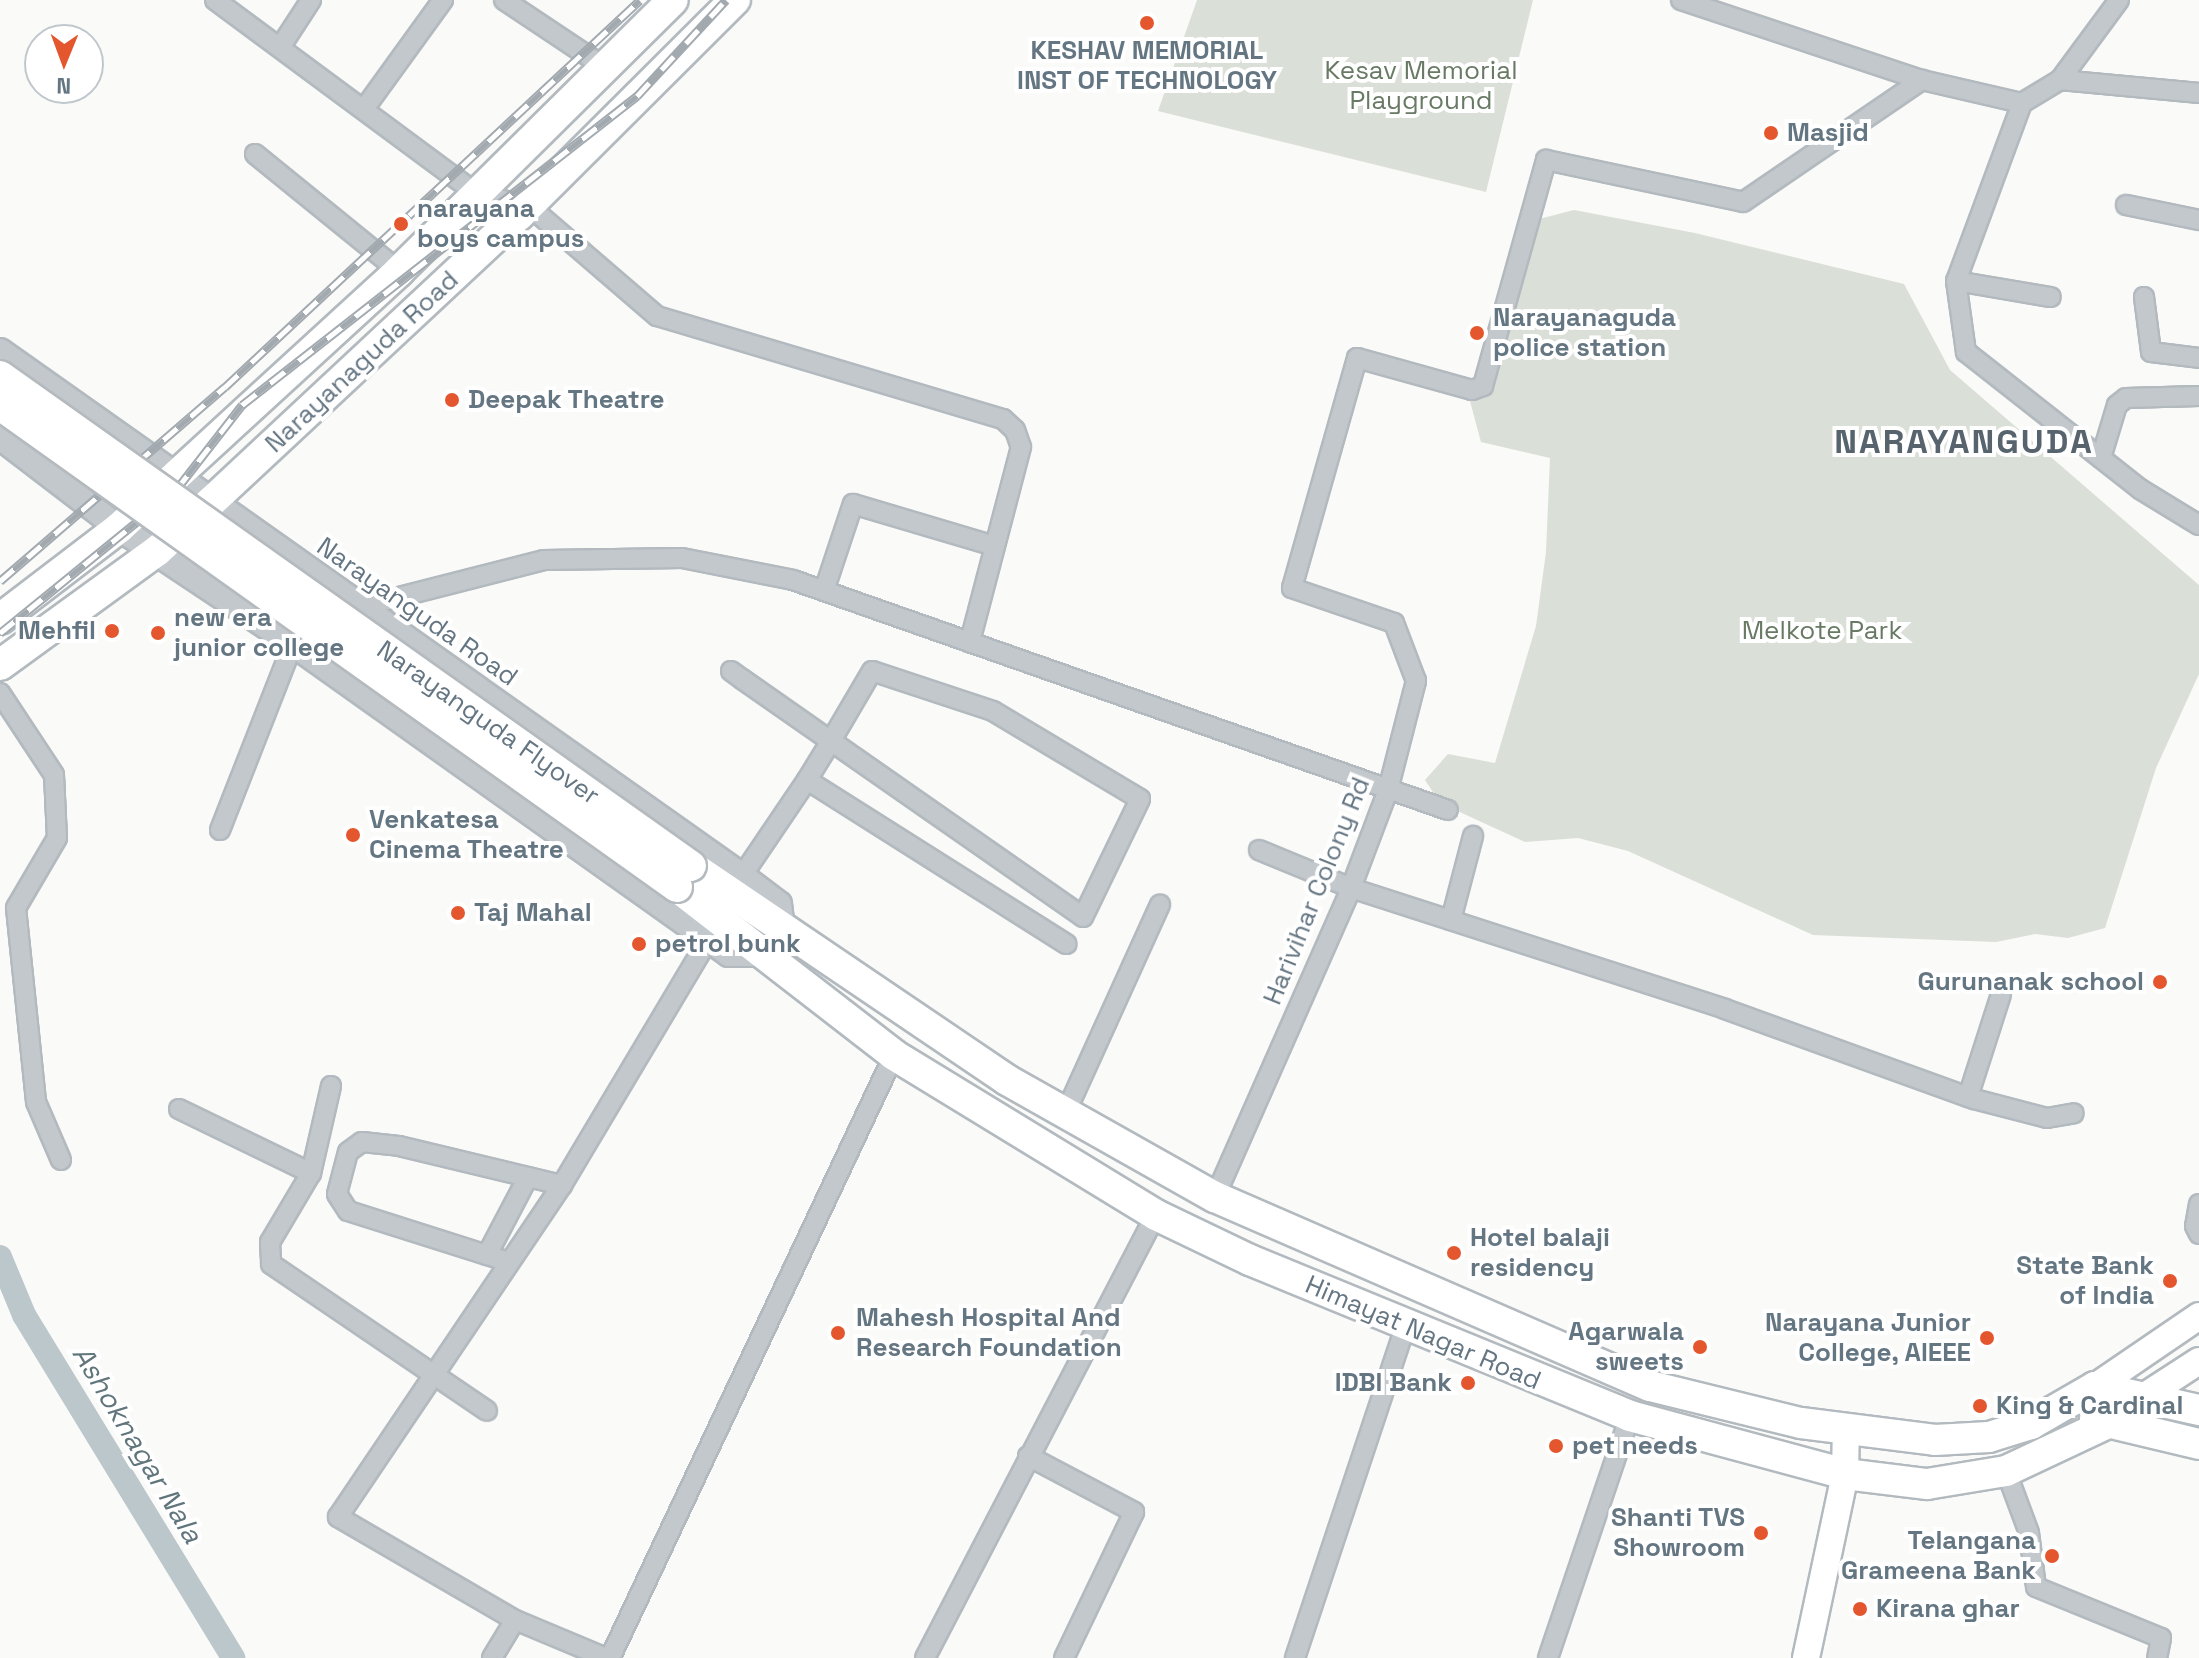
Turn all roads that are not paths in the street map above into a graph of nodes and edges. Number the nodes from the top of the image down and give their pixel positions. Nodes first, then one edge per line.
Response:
1 (215, 0) edge
2 (311, 0) edge
3 (443, 0) edge
4 (504, 0) edge
5 (735, 0) edge
6 (1681, 0) edge
7 (2119, 0) edge
8 (669, 1) edge
9 (281, 46) junction
10 (606, 68) junction
11 (1922, 80) junction
12 (2060, 80) junction
13 (2199, 93) edge
14 (2022, 103) junction
15 (364, 109) junction
16 (255, 154) dead end
17 (477, 194) junction
18 (2126, 205) dead end
19 (529, 206) junction
20 (2199, 220) edge
21 (399, 271) junction
22 (1956, 281) junction
23 (2051, 297) dead end
24 (2144, 297) dead end
25 (0, 351) edge
26 (2199, 358) edge
27 (0, 376) edge
28 (2199, 396) edge
29 (0, 405) edge
30 (0, 437) edge
31 (2101, 458) junction
32 (176, 474) junction
33 (212, 501) junction
34 (2199, 525) edge
35 (119, 528) junction
36 (995, 546) junction
37 (157, 551) junction
38 (824, 591) junction
39 (360, 607) junction
40 (0, 619) edge
41 (970, 642) junction
42 (293, 644) junction
43 (0, 665) edge
44 (731, 671) dead end
45 (0, 693) edge
46 (831, 741) junction
47 (807, 780) junction
48 (1388, 790) junction
49 (1448, 810) dead end
50 (220, 830) dead end
51 (1473, 836) dead end
52 (1259, 850) dead end
53 (684, 876) junction
54 (742, 876) junction
55 (1351, 888) junction
56 (1160, 905) dead end
57 (1451, 920) junction
58 (708, 940) junction
59 (773, 942) junction
60 (1066, 944) dead end
61 (2001, 994) dead end
62 (894, 1055) junction
63 (331, 1086) dead end
64 (1968, 1097) junction
65 (179, 1109) dead end
66 (2074, 1113) dead end
67 (1065, 1114) junction
68 (61, 1160) dead end
69 (311, 1173) junction
70 (528, 1177) junction
71 (562, 1185) junction
72 (1215, 1197) junction
73 (2199, 1204) edge
74 (1156, 1215) junction
75 (2199, 1234) edge
76 (487, 1255) junction
77 (509, 1262) junction
78 (2199, 1316) edge
79 (1406, 1324) junction
80 (2199, 1361) edge
81 (436, 1372) junction
82 (2095, 1387) junction
83 (2142, 1398) junction
84 (2055, 1409) junction
85 (2199, 1410) edge
86 (487, 1411) dead end
87 (1630, 1416) junction
88 (2110, 1422) junction
89 (1846, 1428) junction
90 (2199, 1444) edge
91 (1028, 1456) junction
92 (2006, 1471) junction
93 (1845, 1474) junction
94 (515, 1620) junction
95 (492, 1658) edge
96 (608, 1658) edge
97 (925, 1658) edge
98 (1064, 1658) edge
99 (1295, 1658) edge
100 (1548, 1658) edge
101 (1806, 1658) edge
102 (2157, 1658) edge

1 - 9 street
2 - 9 street
3 - 15 street
4 - 10 street
5 - 19 main road, Narayanaguda Road
6 - 11 street
7 - 12 street
8 - 10 main road, Narayanaguda Road
9 - 15 street
10 - 17 main road, Narayanaguda Road
11 - 14 street
11 - 48 street, Harivihar Colony Rd
12 - 13 street
12 - 14 street
14 - 22 street
15 - 17 street
16 - 21 street
17 - 19 street
17 - 21 main road, Narayanaguda Road
18 - 20 street
19 - 33 main road, Narayanaguda Road
19 - 36 street
21 - 32 main road, Narayanaguda Road
22 - 23 street
22 - 31 street
24 - 26 street
25 - 32 street, Narayanguda Road
27 - 53 main road, Narayanguda Flyover, bridge
28 - 31 street
29 - 53 main road, Narayanguda Flyover, bridge
30 - 35 street
31 - 34 street
32 - 33 street, Narayanguda Road
32 - 35 main road, Narayanaguda Road
33 - 37 main road, Narayanaguda Road
33 - 39 street, Narayanguda Road
35 - 37 street
35 - 40 main road, Narayanaguda Road
36 - 38 street
36 - 41 street
37 - 42 street
37 - 43 main road, Narayanaguda Road
38 - 39 street
38 - 41 street
39 - 54 street, Narayanguda Road
41 - 48 street
42 - 50 street
42 - 58 street
44 - 46 street
45 - 68 street
46 - 46 street
46 - 47 street
47 - 54 street
47 - 60 street
48 - 49 street
48 - 55 street, Harivihar Colony Rd
51 - 57 street
52 - 55 street
53 - 59 main road, Narayanguda Flyover
54 - 59 street, Narayanguda Road
55 - 57 street
55 - 72 street, Harivihar Colony Rd
56 - 67 street
57 - 64 street
58 - 59 street
58 - 71 street
59 - 62 main road, Himayat Nagar Road
59 - 67 main road, Himayat Nagar Road
61 - 64 street
62 - 74 main road, Himayat Nagar Road
62 - 96 street
63 - 69 street
64 - 66 street
65 - 69 street
67 - 72 main road, Himayat Nagar Road
69 - 81 street
70 - 71 street
70 - 76 street
70 - 76 street
71 - 77 street
72 - 89 main road, Himayat Nagar Road
73 - 75 street
74 - 79 main road, Himayat Nagar Road
74 - 91 street
76 - 77 street
77 - 81 street
78 - 82 main road
79 - 87 main road, Himayat Nagar Road
79 - 99 street
80 - 83 main road
81 - 86 street
81 - 94 street
82 - 83 main road
82 - 84 main road, Himayat Nagar Road
83 - 85 main road
83 - 88 main road, Himayat Nagar Road
84 - 88 main road
84 - 89 main road, Himayat Nagar Road
87 - 93 main road, Himayat Nagar Road
87 - 100 street
88 - 90 main road
88 - 92 main road, Himayat Nagar Road
89 - 93 main road
91 - 97 street
91 - 98 street
92 - 93 main road, Himayat Nagar Road
92 - 102 street
93 - 101 main road
94 - 95 street
94 - 96 street

